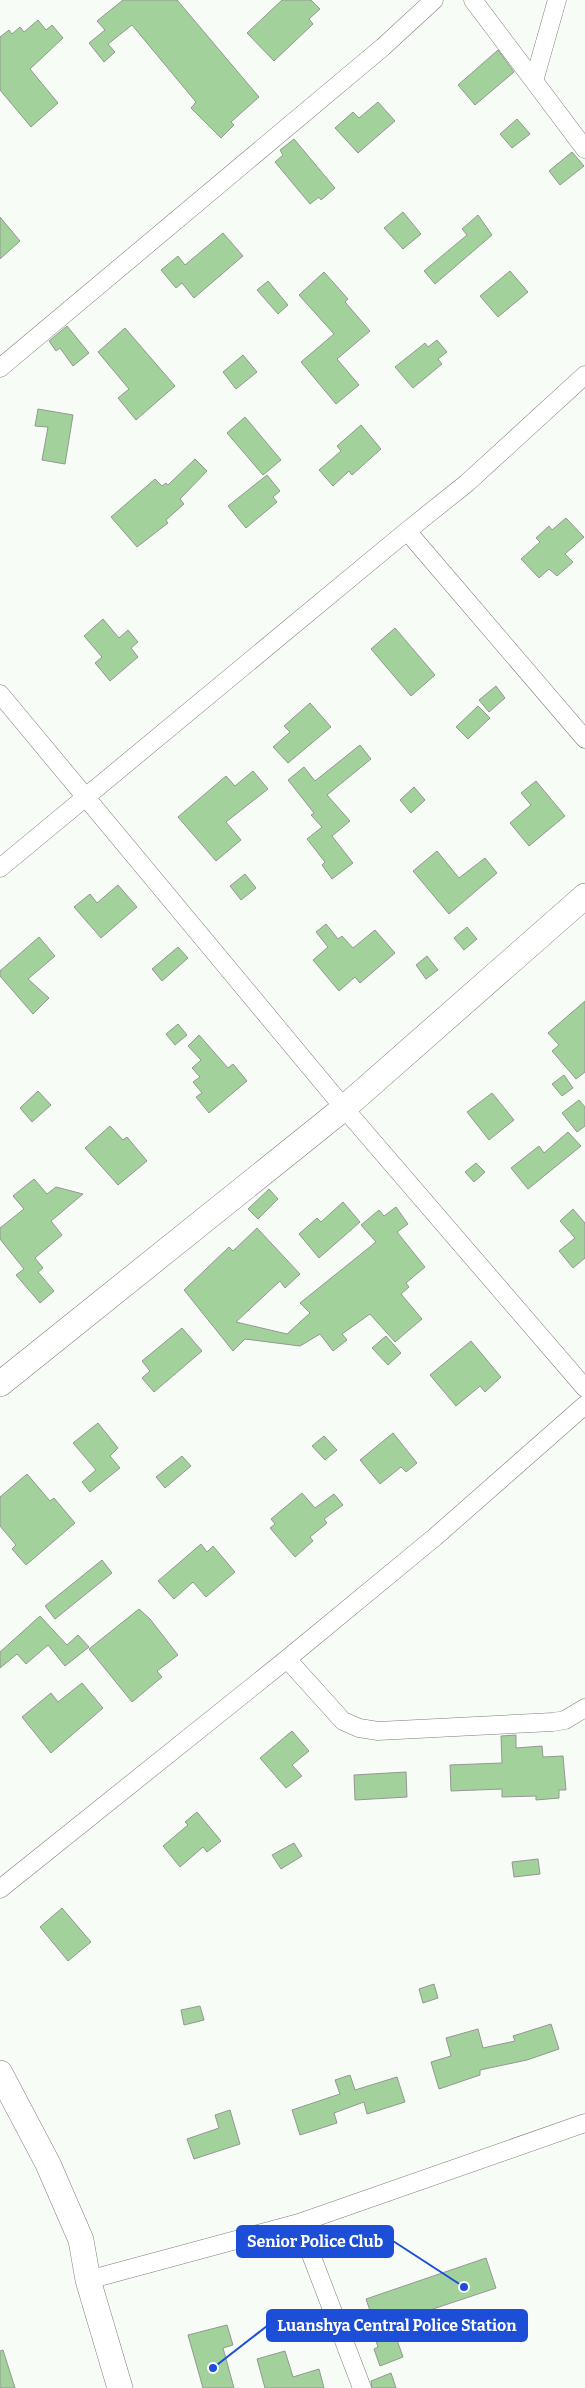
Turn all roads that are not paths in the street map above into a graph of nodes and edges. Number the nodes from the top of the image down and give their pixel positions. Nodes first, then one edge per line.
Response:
1 (434, 0) edge
2 (473, 0) edge
3 (557, 0) edge
4 (534, 81) junction
5 (585, 149) edge
6 (0, 368) edge
7 (585, 375) edge
8 (407, 530) junction
9 (0, 694) edge
10 (585, 739) edge
11 (85, 798) junction
12 (0, 868) edge
13 (585, 896) edge
14 (344, 1108) junction
15 (0, 1384) edge
16 (585, 1388) edge
17 (585, 1405) edge
18 (288, 1659) junction
19 (585, 1708) edge
20 (0, 1889) edge
21 (0, 2073) edge
22 (585, 2123) edge
23 (299, 2223) junction
24 (88, 2280) junction
25 (120, 2388) edge
26 (362, 2388) edge

1 - 6 street
2 - 4 street
3 - 4 street
4 - 5 street
7 - 8 street
8 - 10 street
8 - 11 street
9 - 11 street
11 - 12 street
11 - 14 street
13 - 14 street
14 - 15 street
14 - 16 street
17 - 18 street
18 - 19 street
18 - 20 street
21 - 24 street
22 - 23 street
23 - 24 street
23 - 26 street
24 - 25 street

